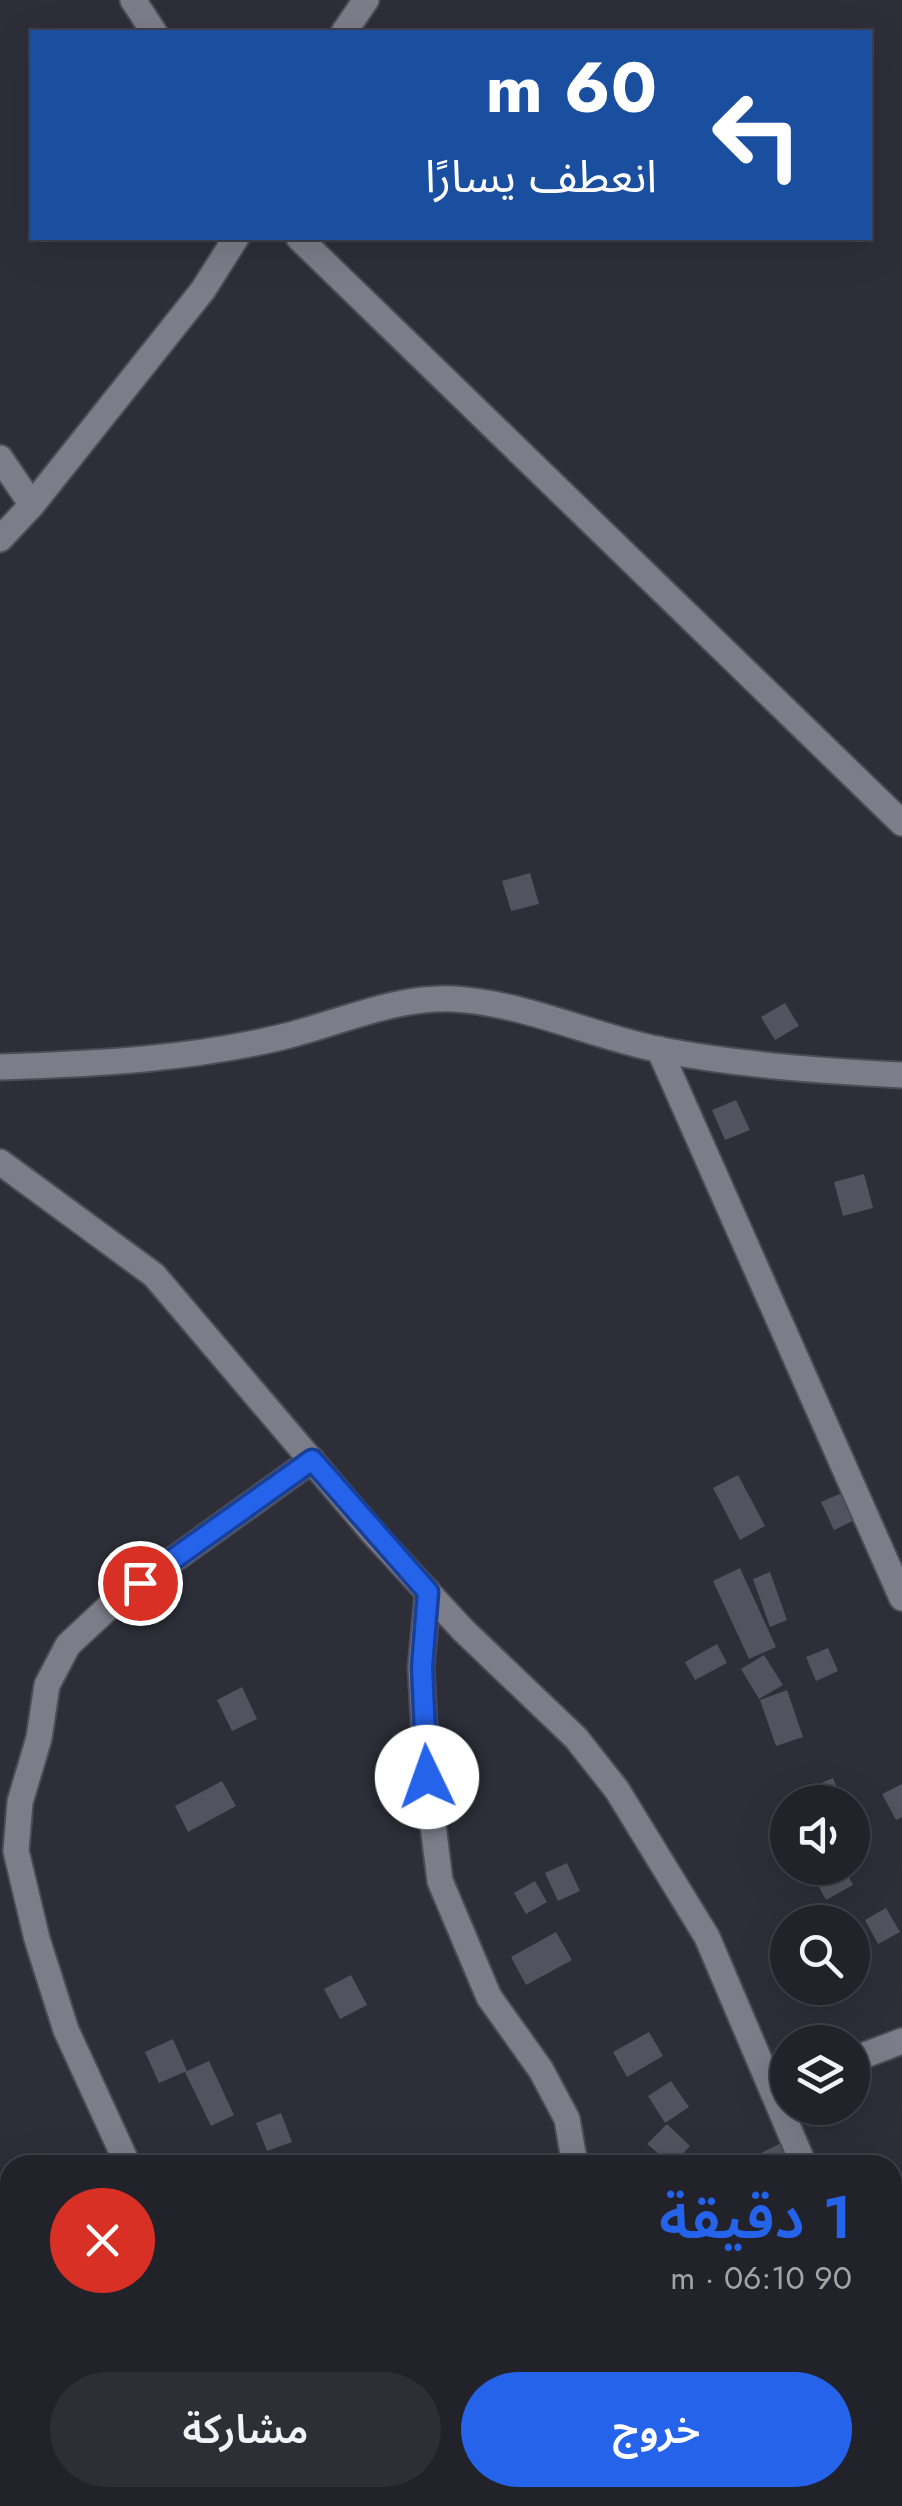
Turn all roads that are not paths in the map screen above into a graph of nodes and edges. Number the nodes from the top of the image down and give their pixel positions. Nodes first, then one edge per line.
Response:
1 (133, 0) edge
2 (366, 0) edge
3 (153, 30) edge
4 (345, 30) edge
5 (235, 240) edge
6 (301, 240) edge
7 (0, 458) edge
8 (32, 505) junction
9 (0, 539) edge
10 (902, 823) edge
11 (659, 1049) junction
12 (0, 1068) edge
13 (902, 1075) edge
14 (0, 1162) edge
15 (312, 1460) junction
16 (428, 1592) junction
17 (902, 1598) edge
18 (902, 2041) edge
19 (870, 2053) edge
20 (770, 2067) edge
21 (792, 2125) edge
22 (123, 2155) edge
23 (573, 2155) edge
24 (801, 2155) edge

1 - 3 street
2 - 4 street
5 - 8 street
6 - 10 street
7 - 8 street
8 - 9 street
11 - 12 street
11 - 13 street
11 - 17 street
14 - 15 street
15 - 16 street
15 - 22 street
16 - 20 street
16 - 23 street
18 - 19 street
21 - 24 street

